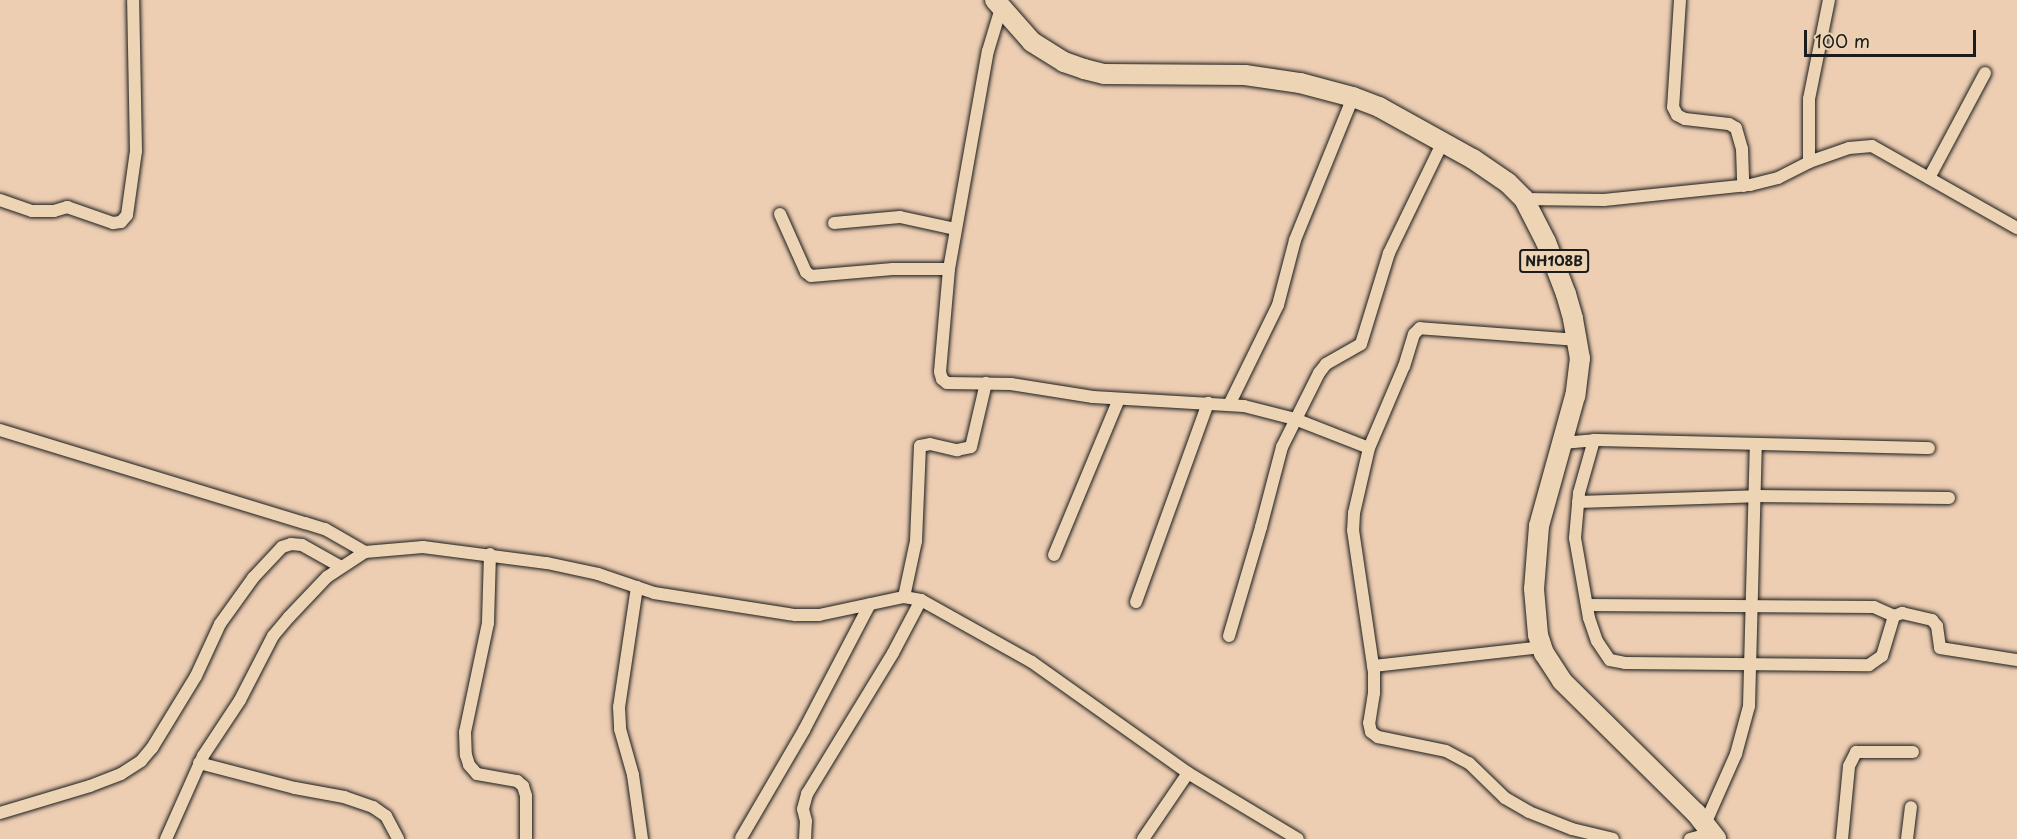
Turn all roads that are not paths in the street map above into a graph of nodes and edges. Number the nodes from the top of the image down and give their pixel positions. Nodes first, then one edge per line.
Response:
1 (133, 0) edge
2 (1680, 0) edge
3 (1829, 0) edge
4 (998, 4) edge
5 (1985, 73) dead end
6 (1353, 97) junction
7 (1443, 142) junction
8 (1809, 162) junction
9 (1929, 178) junction
10 (1743, 186) junction
11 (1524, 199) junction
12 (0, 200) edge
13 (780, 214) dead end
14 (834, 223) dead end
15 (2017, 228) edge
16 (955, 229) junction
17 (949, 269) junction
18 (1578, 340) junction
19 (986, 383) junction
20 (1119, 399) junction
21 (1208, 403) junction
22 (1229, 405) junction
23 (1296, 419) junction
24 (0, 430) edge
25 (1594, 440) junction
26 (1562, 443) junction
27 (1756, 444) junction
28 (1370, 448) junction
29 (1929, 448) dead end
30 (1755, 496) junction
31 (1949, 498) dead end
32 (1578, 502) junction
33 (365, 552) junction
34 (490, 554) junction
35 (1054, 555) dead end
36 (340, 567) junction
37 (637, 587) junction
38 (904, 597) junction
39 (921, 600) junction
40 (1136, 602) dead end
41 (870, 604) junction
42 (1753, 604) junction
43 (1587, 605) junction
44 (1894, 616) junction
45 (1229, 636) dead end
46 (1542, 647) junction
47 (2017, 660) edge
48 (1752, 664) junction
49 (1372, 666) junction
50 (1913, 752) dead end
51 (199, 763) junction
52 (1188, 773) junction
53 (1911, 807) dead end
54 (0, 813) edge
55 (1564, 826) junction
56 (1711, 832) edge
57 (741, 838) edge
58 (166, 839) edge
59 (398, 839) edge
60 (526, 839) edge
61 (642, 839) edge
62 (805, 839) edge
63 (1143, 839) edge
64 (1298, 839) edge
65 (1560, 839) edge
66 (1613, 839) edge
67 (1690, 839) edge
68 (1842, 839) edge
69 (1907, 839) edge

1 - 12 street
2 - 10 street
3 - 8 street
4 - 6 highway, NH108B
4 - 16 street
5 - 9 street
6 - 7 highway, NH108B
6 - 22 street
7 - 11 highway, NH108B
7 - 23 street
8 - 9 street
8 - 10 street
9 - 15 street
10 - 11 street
11 - 18 highway, NH108B
13 - 17 street
14 - 16 street
16 - 17 street
17 - 19 street
18 - 26 highway, NH108B
18 - 28 street
19 - 20 street
19 - 38 street
20 - 21 street
20 - 35 street
21 - 22 street
21 - 40 street
22 - 23 street
23 - 28 street
23 - 45 street
24 - 33 street
25 - 26 street
25 - 27 street
25 - 32 street
26 - 46 highway, NH108B
27 - 29 street
27 - 30 street
28 - 49 street
30 - 31 street
30 - 32 street
30 - 42 street
32 - 43 street
33 - 34 street
33 - 36 street
34 - 37 street
34 - 60 street
36 - 51 street
36 - 54 street
37 - 41 street
37 - 61 street
38 - 39 street
38 - 41 street
39 - 52 street
39 - 62 street
41 - 57 street
42 - 43 street
42 - 44 street
42 - 48 street
43 - 48 street
44 - 47 street
44 - 48 street
46 - 49 street
46 - 56 highway, NH108B
48 - 56 street
49 - 55 street
50 - 68 street
51 - 58 street
51 - 59 street
52 - 63 street
52 - 64 street
53 - 69 street
55 - 65 street
55 - 66 street
56 - 67 street

